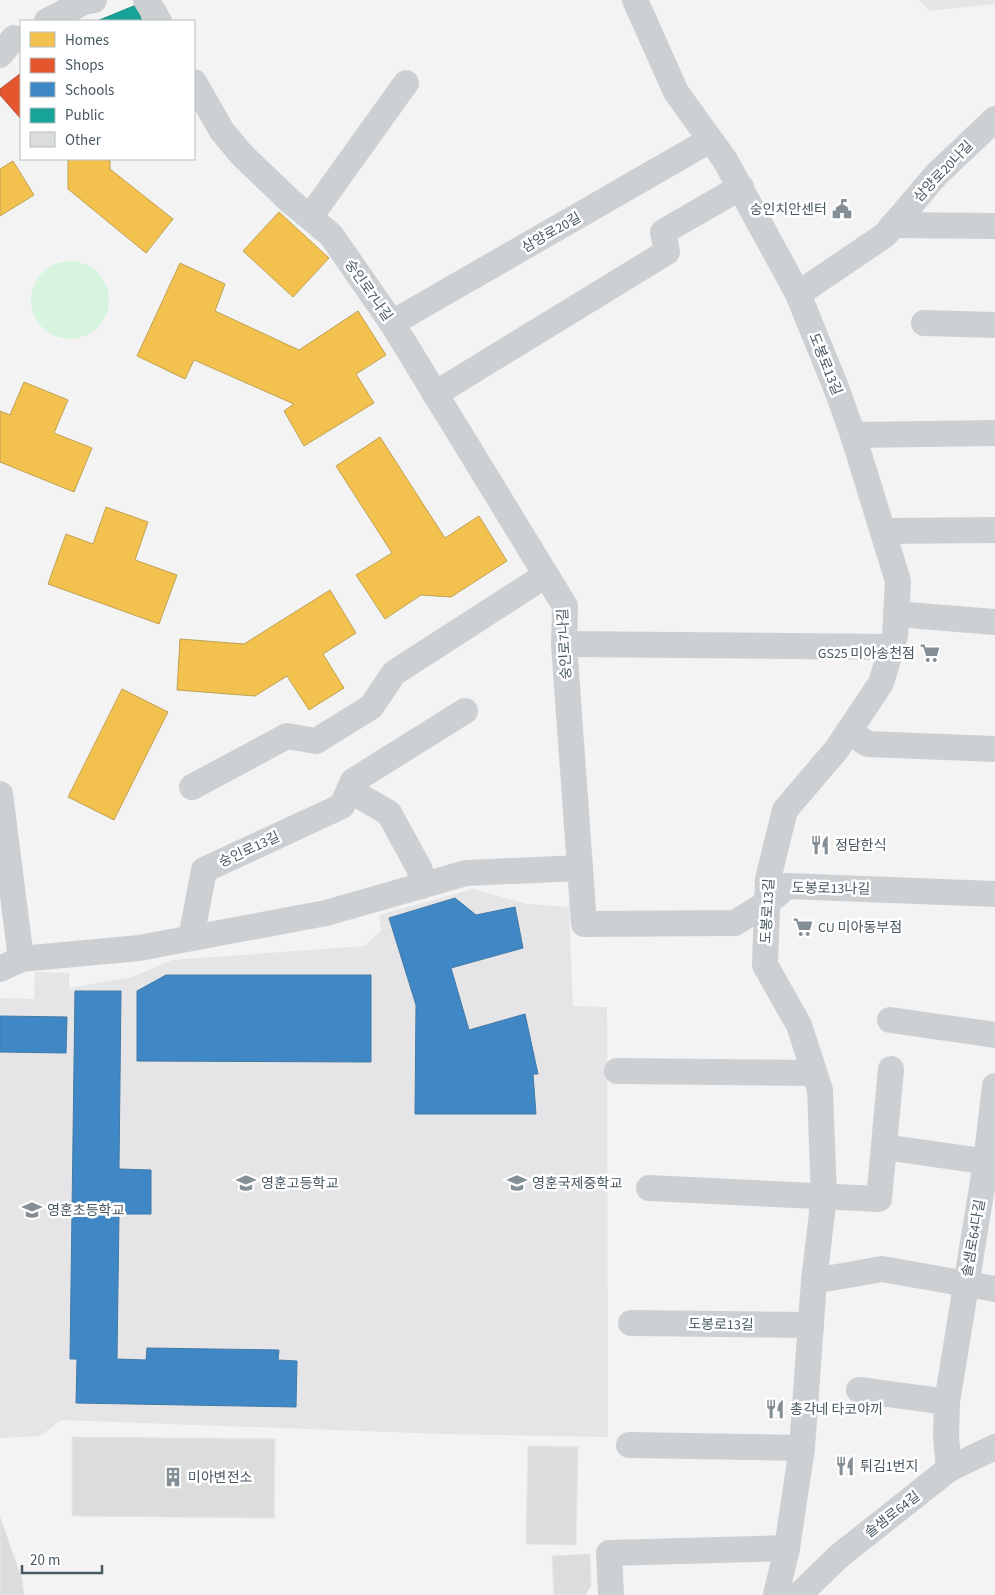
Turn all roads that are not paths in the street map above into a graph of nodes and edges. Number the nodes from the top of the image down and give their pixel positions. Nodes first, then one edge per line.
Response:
1 (94, 0) edge
2 (146, 0) edge
3 (635, 0) edge
4 (49, 20) edge
5 (158, 20) edge
6 (406, 83) dead end
7 (195, 84) edge
8 (995, 119) edge
9 (710, 140) junction
10 (741, 187) junction
11 (310, 217) junction
12 (893, 225) junction
13 (995, 226) edge
14 (798, 294) junction
15 (392, 323) junction
16 (924, 323) dead end
17 (995, 325) edge
18 (435, 394) junction
19 (995, 433) edge
20 (853, 435) junction
21 (995, 530) edge
22 (883, 531) junction
23 (546, 575) junction
24 (896, 614) junction
25 (995, 622) edge
26 (564, 644) junction
27 (892, 647) junction
28 (465, 711) dead end
29 (848, 732) junction
30 (995, 749) edge
31 (192, 788) dead end
32 (349, 790) junction
33 (0, 794) edge
34 (580, 868) junction
35 (422, 886) junction
36 (995, 894) edge
37 (767, 903) junction
38 (191, 938) junction
39 (11, 964) edge
40 (890, 1020) dead end
41 (995, 1035) edge
42 (891, 1069) dead end
43 (617, 1071) dead end
44 (814, 1073) junction
45 (995, 1086) edge
46 (884, 1146) junction
47 (990, 1163) edge
48 (649, 1188) dead end
49 (824, 1196) junction
50 (814, 1281) junction
51 (965, 1284) junction
52 (995, 1289) edge
53 (630, 1323) dead end
54 (811, 1325) junction
55 (859, 1390) dead end
56 (946, 1402) junction
57 (629, 1445) dead end
58 (995, 1447) edge
59 (802, 1448) junction
60 (949, 1469) junction
61 (787, 1548) junction
62 (611, 1595) edge
63 (776, 1595) edge
64 (799, 1595) edge

1 - 4 street
2 - 5 street
3 - 9 street
6 - 11 street
7 - 11 street, 숭인로7나길
8 - 12 street, 삼양로20나길
9 - 10 street
9 - 15 street, 삼양로20길
10 - 14 street
10 - 18 street
11 - 15 street, 숭인로7나길
12 - 13 street, 삼양로20나길
12 - 14 street, 삼양로20나길
14 - 20 street, 도봉로13길
15 - 18 street, 숭인로7나길
16 - 17 street
18 - 23 street, 숭인로7나길
19 - 20 street
20 - 22 street, 도봉로13길
21 - 22 street
22 - 24 street, 도봉로13길
23 - 26 street, 숭인로7나길
23 - 31 street
24 - 25 street
24 - 27 street, 도봉로13길
26 - 27 street
26 - 34 street, 숭인로7나길
27 - 29 street, 도봉로13길
28 - 32 street, 숭인로13길
29 - 30 street
29 - 37 street, 도봉로13길
32 - 35 street
32 - 38 street, 숭인로13길
33 - 39 street
34 - 35 street
34 - 37 street, 도봉로13나길
35 - 38 street
36 - 37 street, 도봉로13나길
37 - 44 street, 도봉로13길
38 - 39 street
40 - 41 street
42 - 46 street
43 - 44 street
44 - 49 street, 도봉로13길
45 - 47 street, 솔샘로64다길
46 - 47 street
46 - 49 street
47 - 51 street, 솔샘로64다길
48 - 49 street
49 - 50 street, 도봉로13길
50 - 51 street
50 - 54 street, 도봉로13길
51 - 52 street, 솔샘로64다길
51 - 56 street, 솔샘로64다길
53 - 54 street, 도봉로13길
54 - 59 street, 도봉로13길
55 - 56 street
56 - 60 street, 솔샘로64다길
57 - 59 street
58 - 60 street, 솔샘로64길
59 - 61 street, 도봉로13길
60 - 64 street, 솔샘로64길
61 - 62 street
61 - 63 street, 도봉로13길

